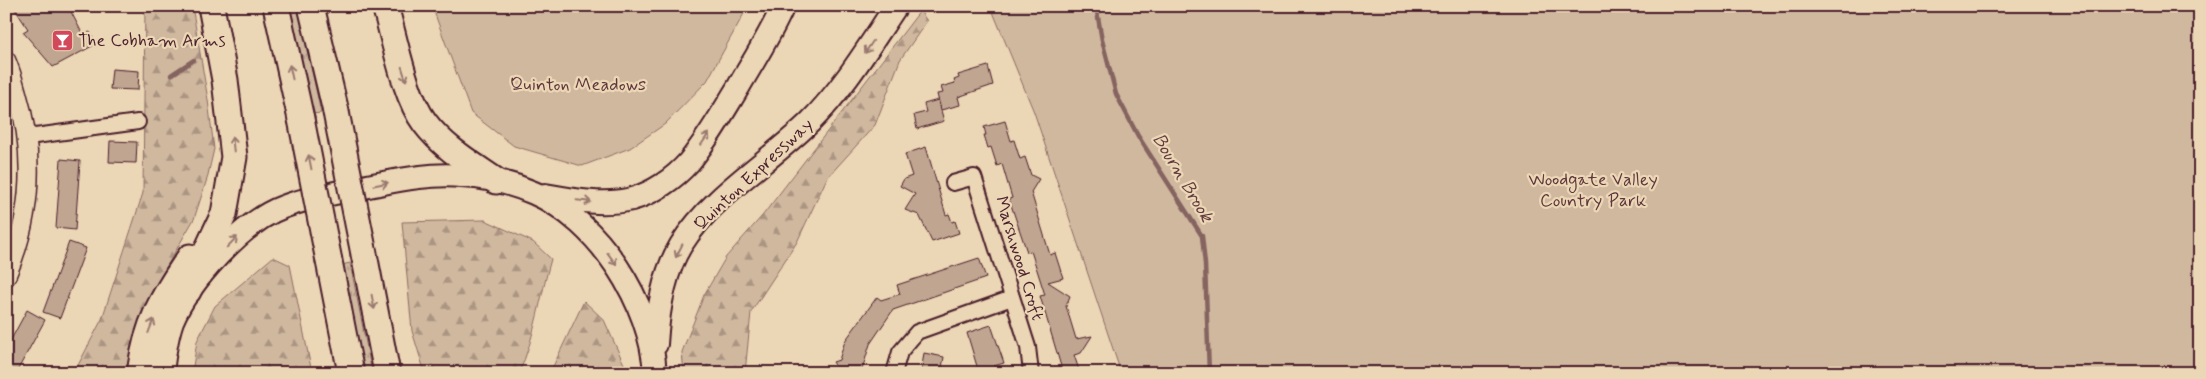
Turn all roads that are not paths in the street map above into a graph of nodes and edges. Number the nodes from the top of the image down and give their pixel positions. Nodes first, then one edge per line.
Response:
1 (211, 6) edge
2 (276, 6) edge
3 (311, 6) edge
4 (385, 6) edge
5 (783, 6) edge
6 (896, 6) edge
7 (6, 60) edge
8 (138, 122) dead end
9 (28, 137) junction
10 (496, 181) junction
11 (953, 183) dead end
12 (228, 192) junction
13 (536, 193) junction
14 (6, 277) edge
15 (188, 291) junction
16 (1012, 298) junction
17 (655, 366) edge
18 (140, 373) edge
19 (162, 373) edge
20 (351, 373) edge
21 (387, 373) edge
22 (894, 373) edge
23 (1031, 373) edge

12 -> 1 highway
20 -> 2 highway, bridge
3 -> 21 highway, bridge
4 -> 10 highway
13 -> 5 highway
6 -> 17 highway, Quinton Expressway
7 - 9 street
8 - 9 street
9 - 14 street
10 - 13 highway
15 -> 10 highway
11 - 16 street, Marshwood Croft
12 - 15 highway
18 -> 12 highway
13 -> 17 highway
15 - 19 highway
16 - 22 street
16 - 23 street, Marshwood Croft

